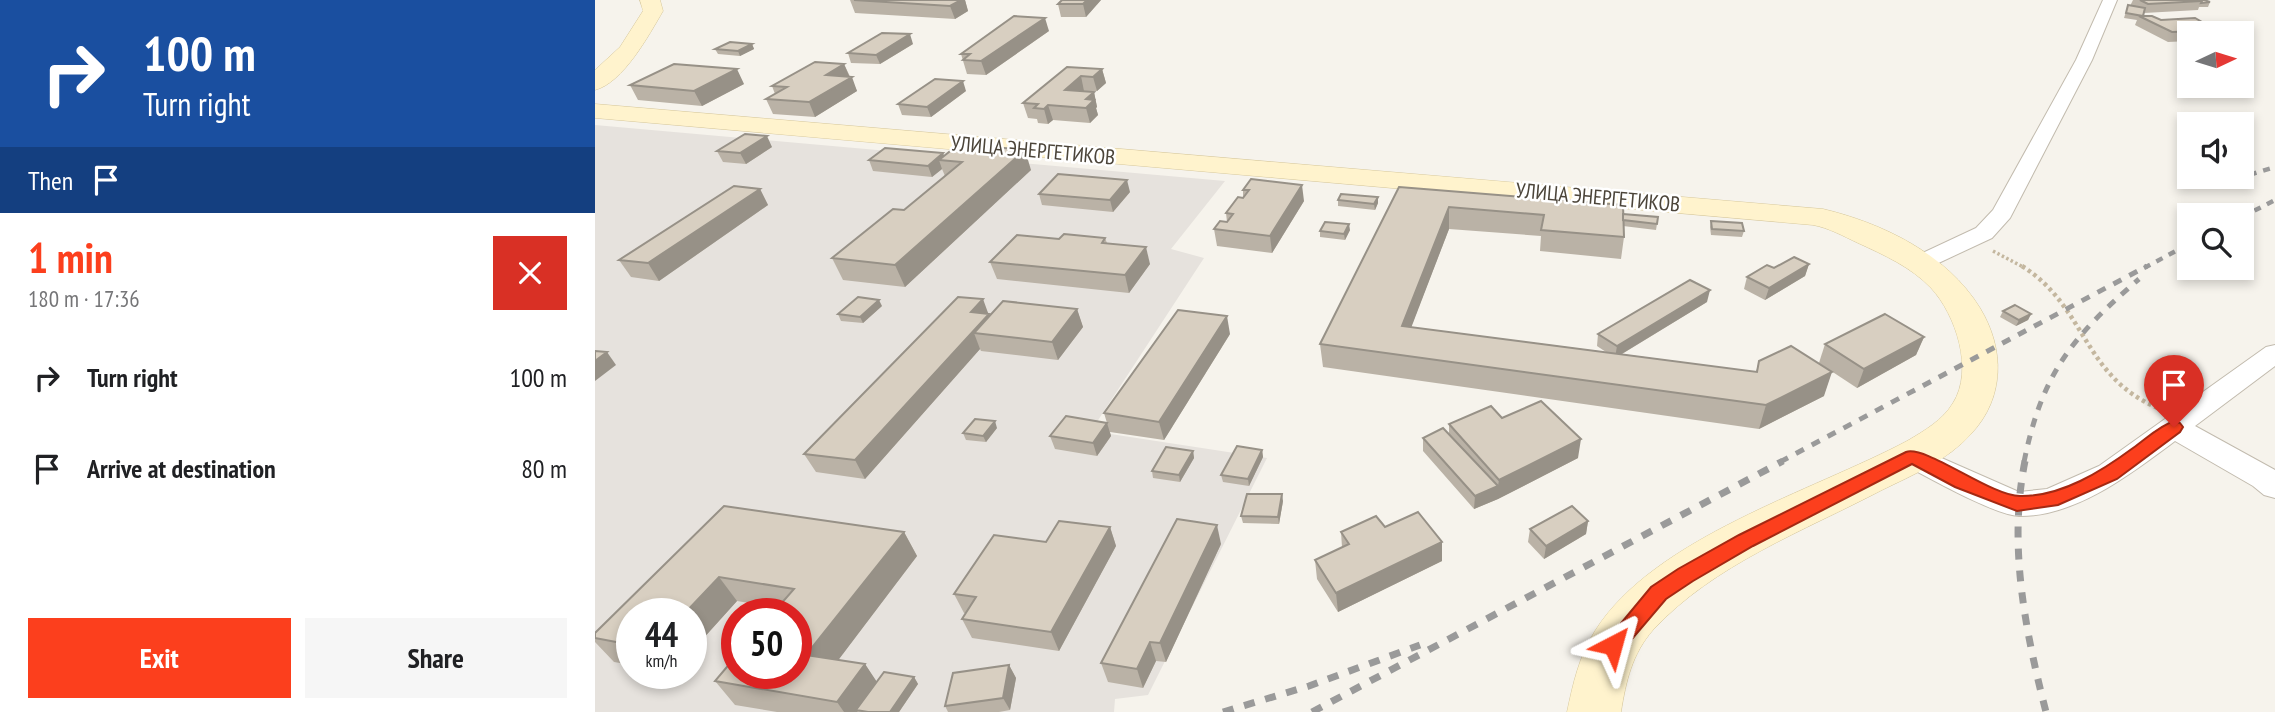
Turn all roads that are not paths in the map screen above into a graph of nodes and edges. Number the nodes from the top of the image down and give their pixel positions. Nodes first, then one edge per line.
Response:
1 (650, 0) edge
2 (2110, 0) edge
3 (595, 83) edge
4 (595, 111) edge
5 (1921, 262) junction
6 (2275, 353) edge
7 (2181, 422) junction
8 (1912, 456) junction
9 (2275, 487) edge
10 (1594, 712) edge

1 - 3 main road
2 - 5 street
4 - 5 main road, УЛИЦА ЭНЕРГЕТИКОВ
5 - 8 main road, УЛИЦА ЭНЕРГЕТИКОВ
6 - 7 street
7 - 8 street
7 - 9 street
8 - 10 main road, УЛИЦА ЭНЕРГЕТИКОВ

